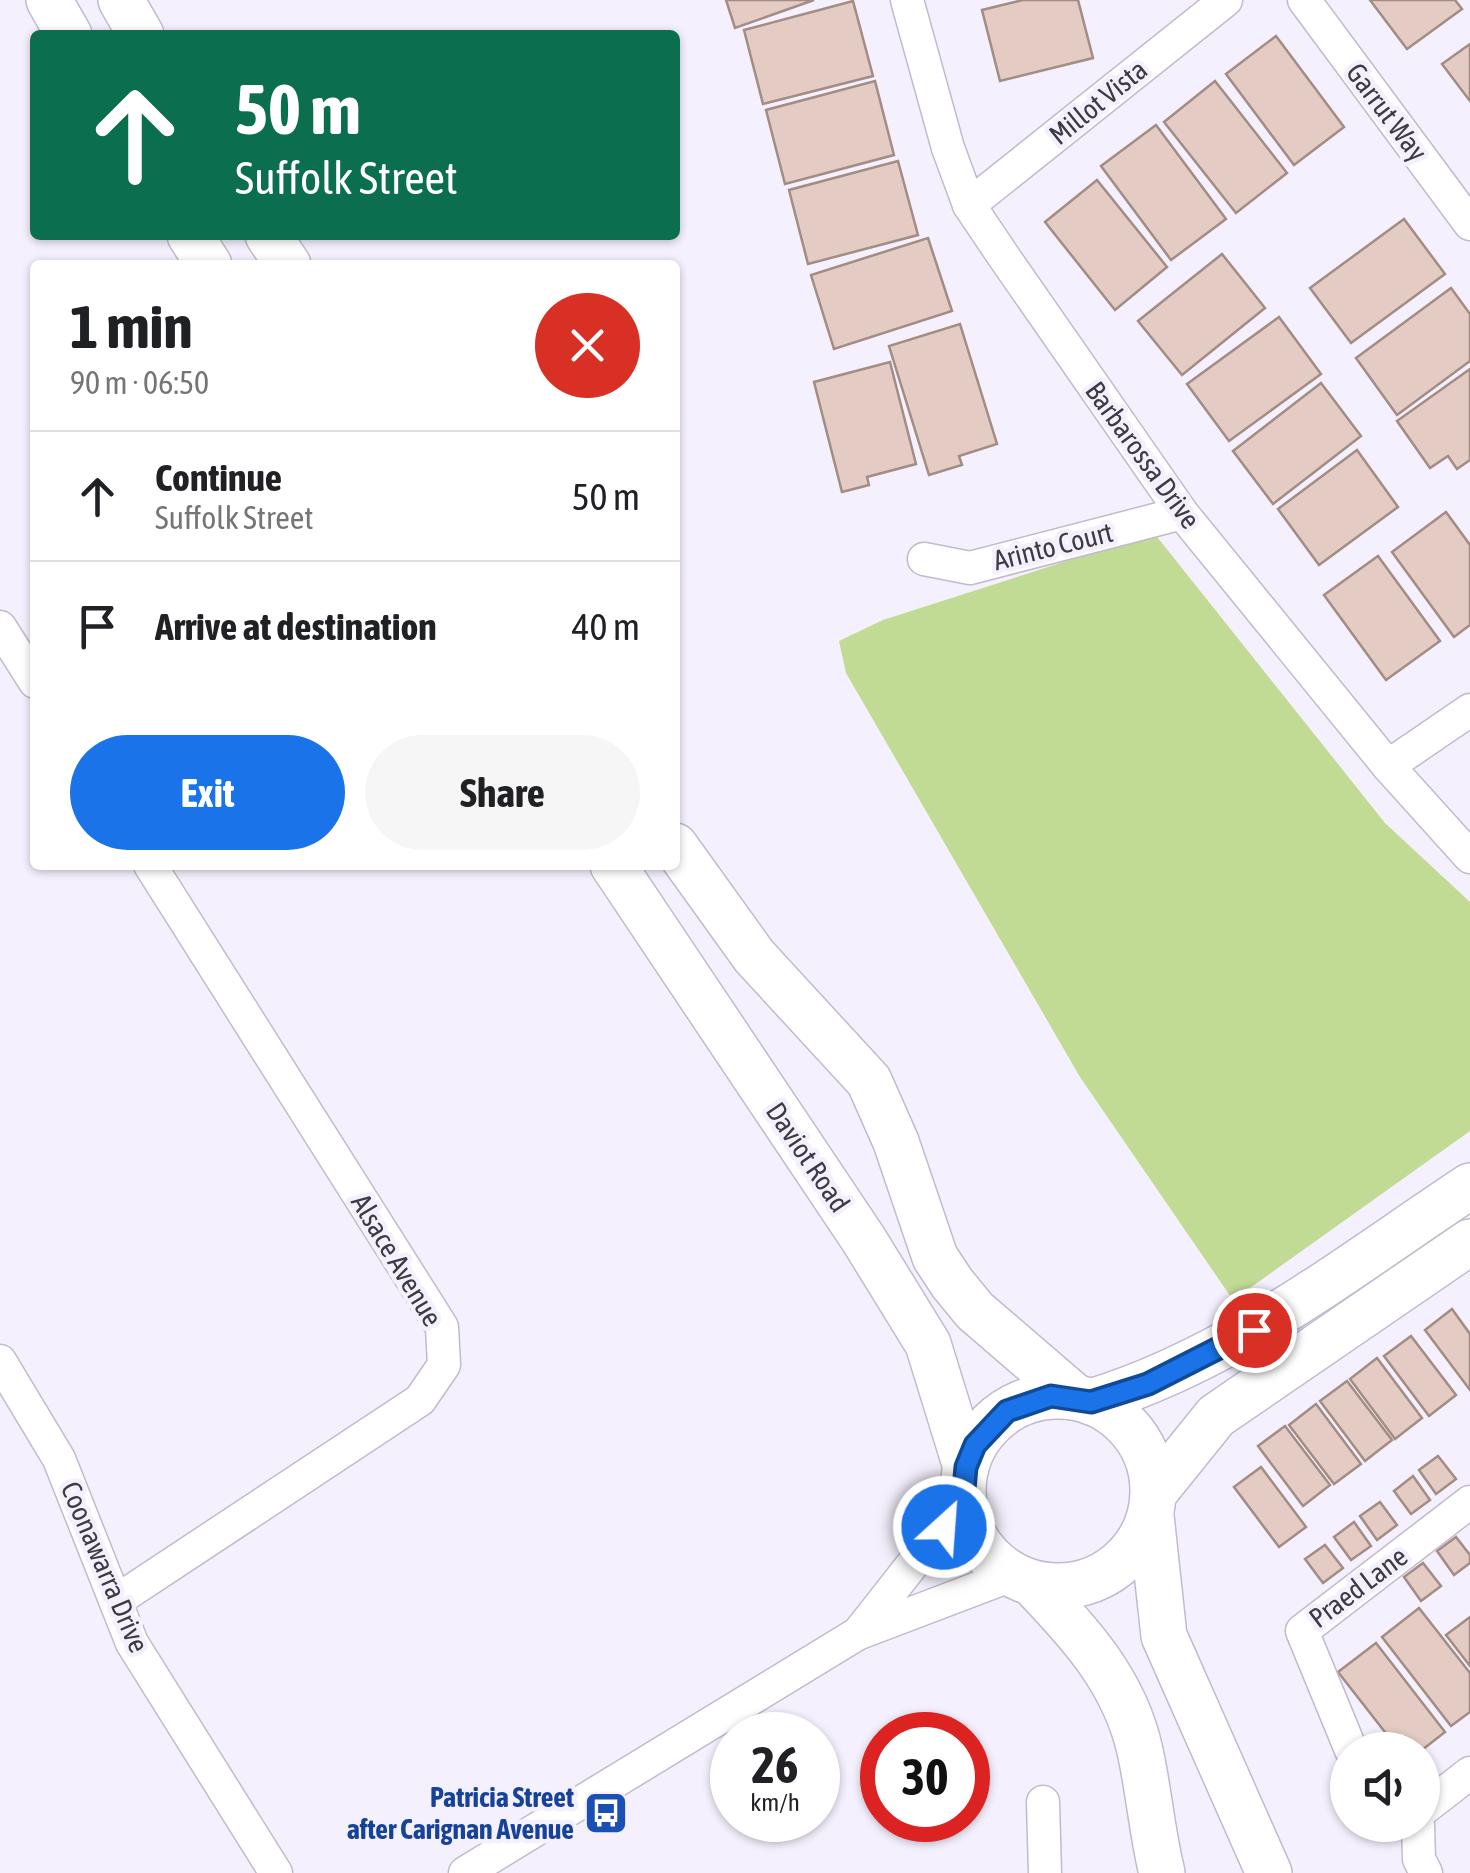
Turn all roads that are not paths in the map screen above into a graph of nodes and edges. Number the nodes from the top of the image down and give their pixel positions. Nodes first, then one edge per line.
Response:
1 (49, 0) edge
2 (121, 0) edge
3 (908, 0) edge
4 (1226, 0) edge
5 (1304, 0) edge
6 (66, 30) edge
7 (138, 30) edge
8 (970, 205) junction
9 (1470, 224) edge
10 (1182, 512) junction
11 (924, 560) dead end
12 (0, 627) edge
13 (30, 674) edge
14 (1470, 710) edge
15 (1388, 766) junction
16 (680, 853) edge
17 (1470, 857) edge
18 (153, 870) edge
19 (616, 870) edge
20 (1470, 1186) edge
21 (1470, 1242) edge
22 (0, 1361) edge
23 (1083, 1400) junction
24 (965, 1483) junction
25 (1470, 1502) edge
26 (1152, 1505) junction
27 (1022, 1579) junction
28 (116, 1601) junction
29 (857, 1634) junction
30 (1343, 1732) edge
31 (1470, 1773) edge
32 (1440, 1796) edge
33 (1043, 1802) dead end
34 (1418, 1842) edge
35 (276, 1873) edge
36 (465, 1873) edge
37 (1045, 1873) edge
38 (1162, 1873) edge
39 (1269, 1873) edge
40 (1426, 1873) edge

1 - 6 street
2 - 7 street
3 - 8 street, Barbarossa Drive
4 - 8 street, Millot Vista
5 - 9 street, Garrut Way
8 - 10 street, Barbarossa Drive
10 - 11 street, Arinto Court
10 - 15 street, Barbarossa Drive
12 - 13 street
14 - 15 street
15 - 17 street, Barbarossa Drive
16 - 23 street
18 - 28 street, Alsace Avenue
19 - 24 street, Daviot Road
20 - 23 street
21 - 26 street
22 - 28 street, Coonawarra Drive
23 - 24 street
23 - 26 street
24 - 27 street
24 - 29 street
25 - 30 street, Praed Lane
26 - 27 street
26 - 39 street
27 - 29 street
27 - 38 street
28 - 35 street, Coonawarra Drive
29 - 36 street
31 - 32 street
33 - 37 street
34 - 40 street

